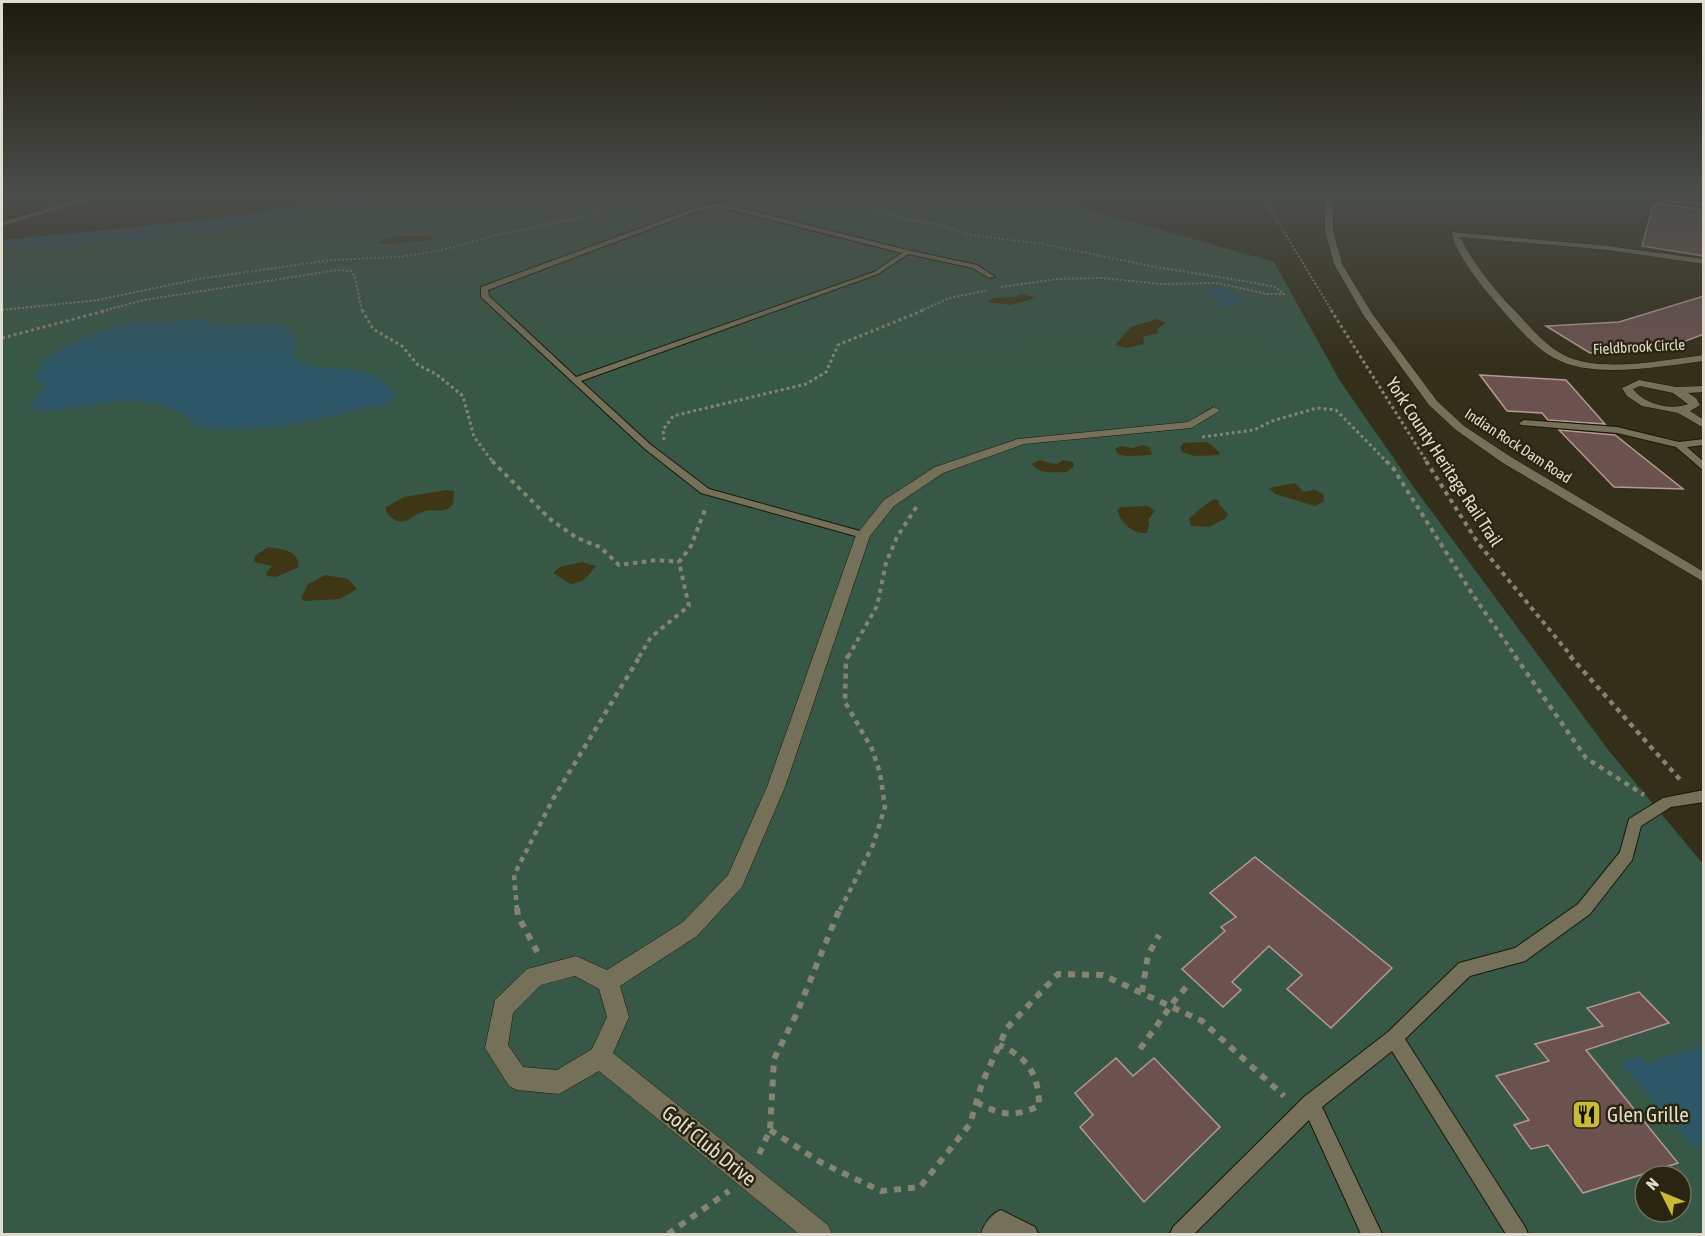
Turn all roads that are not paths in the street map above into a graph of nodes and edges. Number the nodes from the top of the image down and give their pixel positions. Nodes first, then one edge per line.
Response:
1 (582, 252) edge
2 (907, 252) joint
3 (1335, 252) edge
4 (1463, 252) edge
5 (1630, 252) edge
6 (1704, 262) edge
7 (991, 277) dead end
8 (1704, 358) edge
9 (575, 380) junction
10 (1704, 389) edge
11 (1676, 390) junction
12 (1699, 404) edge
13 (1214, 410) dead end
14 (1681, 410) junction
15 (1524, 423) dead end
16 (1704, 425) edge
17 (1704, 442) edge
18 (1679, 445) junction
19 (1704, 468) edge
20 (863, 535) junction
21 (1704, 578) edge
22 (1700, 797) edge
23 (608, 982) junction
24 (1394, 1038) junction
25 (600, 1057) junction
26 (1311, 1104) junction
27 (819, 1234) edge
28 (991, 1234) edge
29 (1028, 1234) edge
30 (1180, 1234) edge
31 (1372, 1234) edge
32 (1518, 1234) edge

1 - 9 lane
2 - 7 lane
2 - 9 lane
3 - 21 street, Indian Rock Dam Road
4 - 8 street, Fieldbrook Circle
5 - 6 street, Fieldbrook Circle
9 - 20 lane
10 - 11 street
11 - 12 street
11 - 14 street
12 - 14 street
13 - 20 street
14 - 16 street
15 - 18 lane
17 - 18 lane
18 - 19 lane
20 - 23 street
22 - 24 lane
23 - 25 street
23 - 25 street
24 - 26 lane
24 - 32 lane
25 - 27 street, Golf Club Drive
26 - 30 lane
26 - 31 lane
28 - 29 lane

